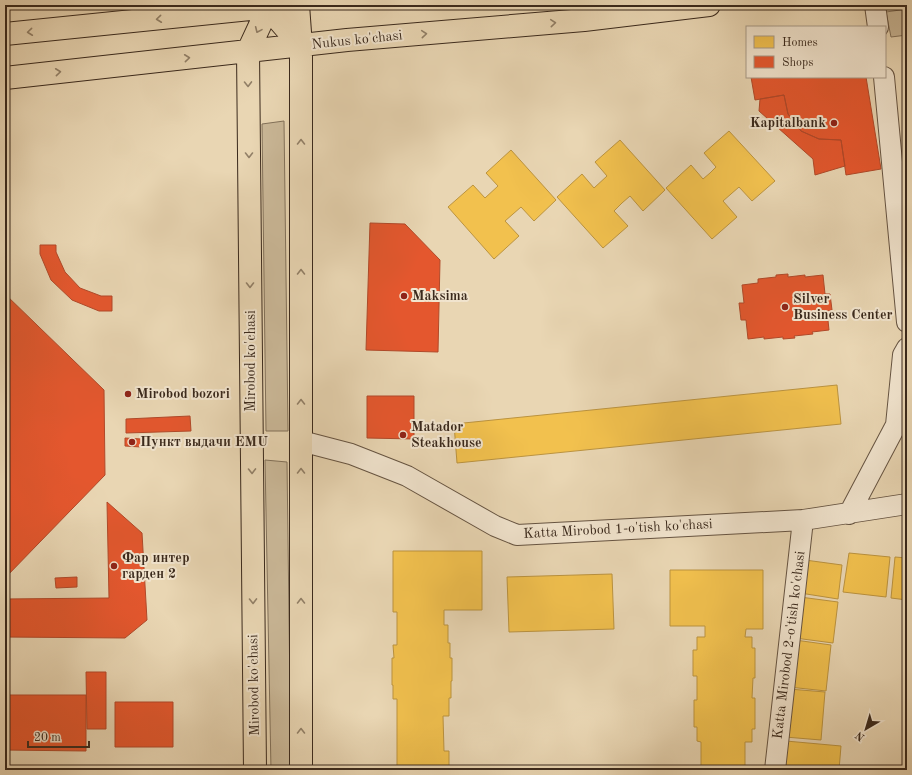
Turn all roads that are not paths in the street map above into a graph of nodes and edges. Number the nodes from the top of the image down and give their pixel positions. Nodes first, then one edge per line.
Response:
1 (294, 5) edge
2 (298, 5) edge
3 (710, 5) edge
4 (875, 5) edge
5 (268, 8) junction
6 (878, 26) edge
7 (5, 34) edge
8 (301, 46) junction
9 (248, 51) junction
10 (5, 78) edge
11 (884, 78) edge
12 (907, 322) edge
13 (907, 348) edge
14 (301, 441) junction
15 (907, 504) edge
16 (849, 514) junction
17 (803, 520) junction
18 (254, 770) edge
19 (301, 770) edge
20 (775, 770) edge

1 - 5 main road
2 - 8 main road
8 -> 3 main road, Nukus ko'chasi
4 - 6 street
5 -> 7 main road
5 - 8 main road
5 -> 9 main road, Mirobod ko'chasi
8 - 9 main road, Nukus ko'chasi
14 -> 8 main road
10 -> 9 main road, Nukus ko'chasi
9 -> 18 main road, Mirobod ko'chasi
11 - 12 street
13 - 16 street
14 - 17 street, Katta Mirobod 1-o'tish ko'chasi
19 -> 14 main road
15 - 16 street, Katta Mirobod 1-o'tish ko'chasi
16 - 17 street, Katta Mirobod 1-o'tish ko'chasi
17 - 20 street, Katta Mirobod 2-o'tish ko'chasi

